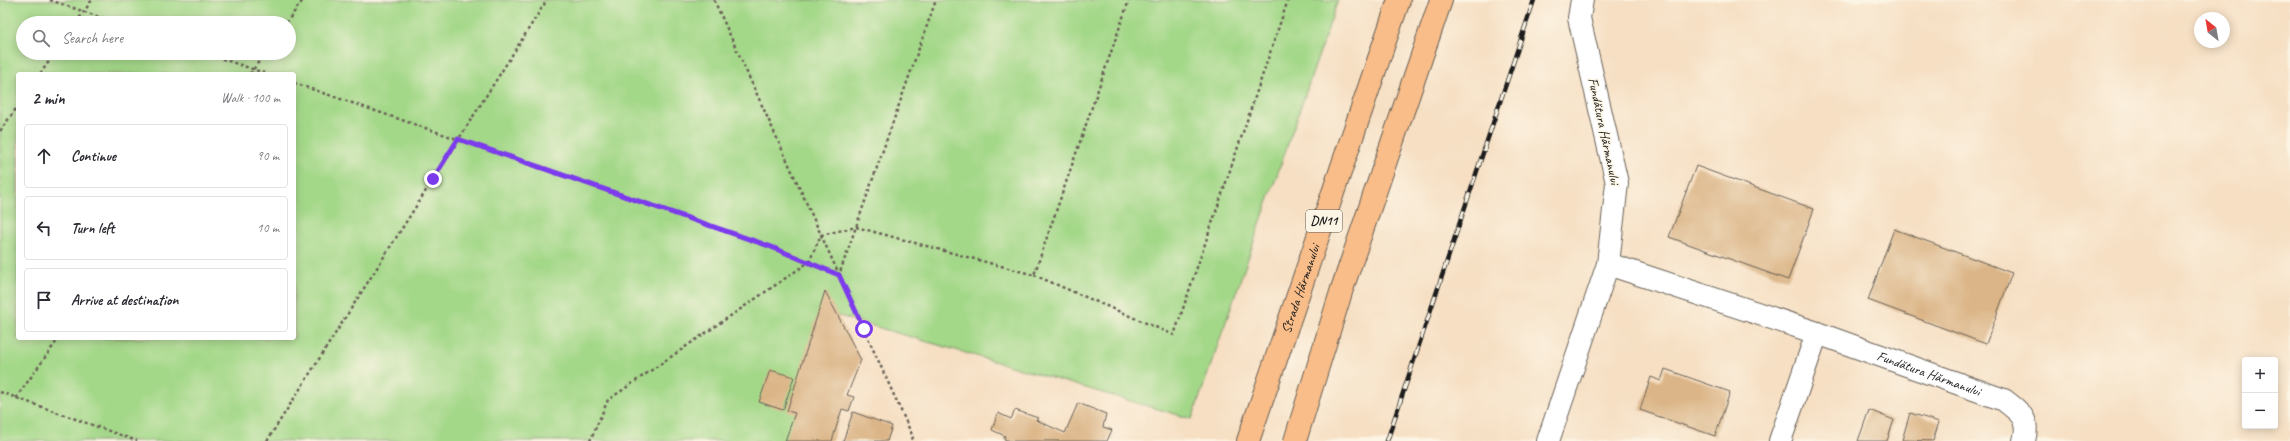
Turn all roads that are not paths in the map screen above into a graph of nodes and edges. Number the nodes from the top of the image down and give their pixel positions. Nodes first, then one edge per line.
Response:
1 (1399, 0) edge
2 (1441, 0) edge
3 (1582, 0) edge
4 (1608, 264) junction
5 (1817, 333) junction
6 (2030, 437) edge
7 (1248, 441) edge
8 (1295, 441) edge
9 (1548, 441) edge
10 (1780, 441) edge

1 - 7 main road, Strada Hărmanului / DN11
2 - 8 main road, DN11
3 - 4 street, Fundătura Hărmanului
4 - 5 street, Fundătura Hărmanului
4 - 9 street, Fundătura Hărmanului
5 - 6 street, Fundătura Hărmanului
5 - 10 street

